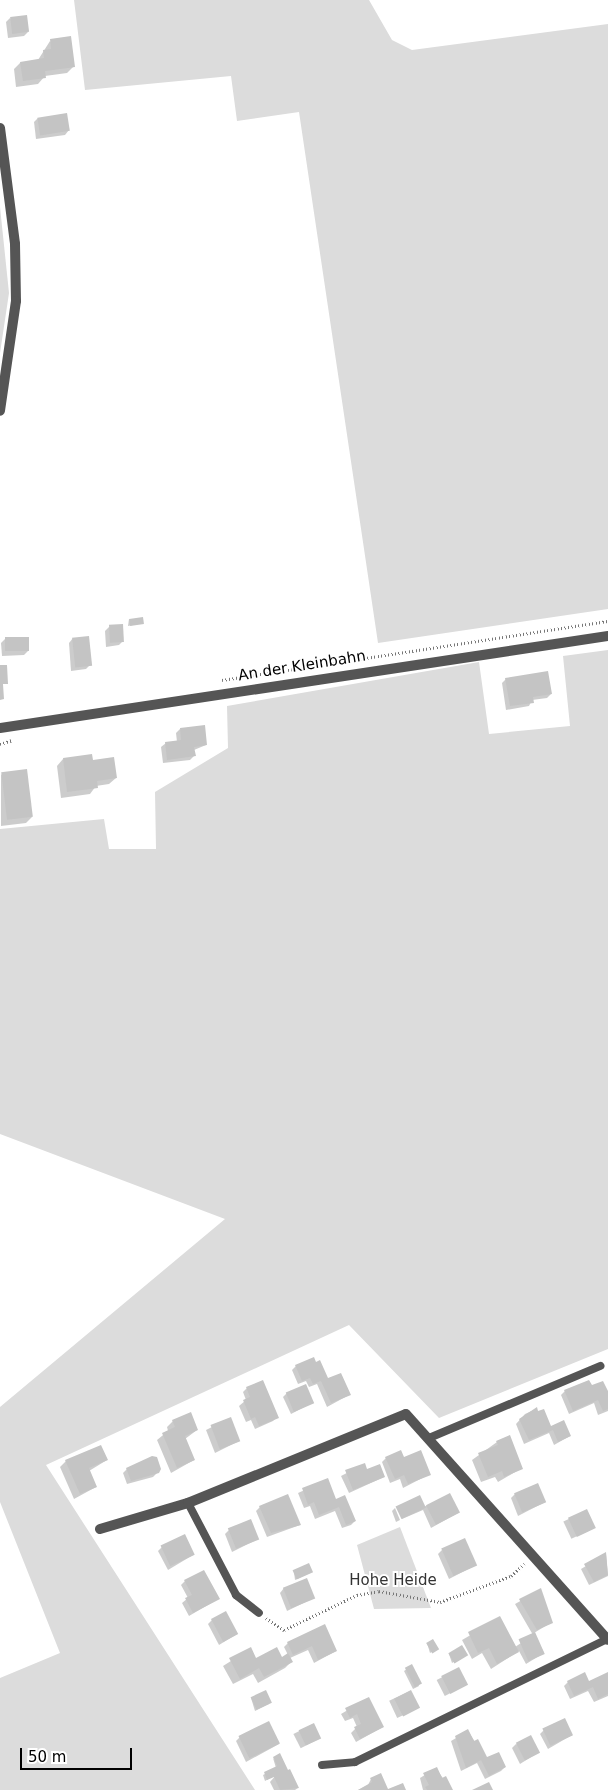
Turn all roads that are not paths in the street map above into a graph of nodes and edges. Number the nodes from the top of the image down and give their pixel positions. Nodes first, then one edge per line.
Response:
1 (0, 128) edge
2 (0, 411) edge
3 (608, 636) edge
4 (0, 728) edge
5 (600, 1366) dead end
6 (428, 1438) junction
7 (188, 1503) junction
8 (100, 1529) dead end
9 (259, 1613) road end
10 (607, 1640) edge
11 (322, 1765) dead end

1 - 2 street
3 - 4 street, An der Kleinbahn
5 - 6 lane
6 - 7 street
6 - 10 street
7 - 8 street
7 - 9 lane
10 - 11 lane

